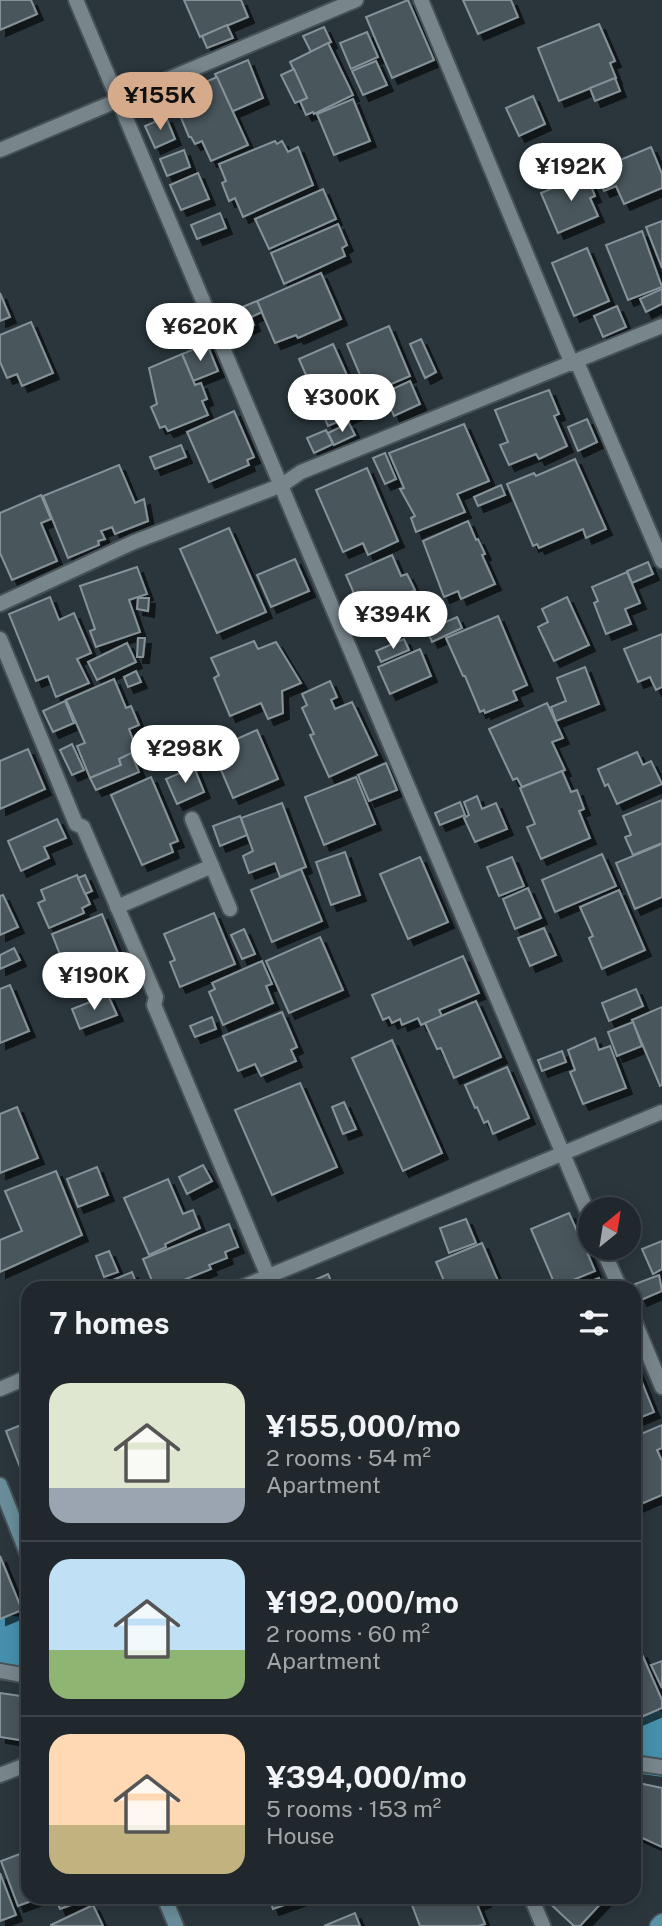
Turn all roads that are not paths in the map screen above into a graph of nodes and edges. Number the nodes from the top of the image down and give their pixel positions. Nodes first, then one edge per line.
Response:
1 (76, 0) edge
2 (356, 0) edge
3 (421, 0) edge
4 (119, 101) junction
5 (0, 150) edge
6 (662, 326) edge
7 (575, 363) junction
8 (282, 485) junction
9 (662, 561) edge
10 (0, 604) edge
11 (0, 639) edge
12 (192, 819) dead end
13 (212, 866) junction
14 (117, 907) junction
15 (230, 909) dead end
16 (662, 1112) edge
17 (563, 1154) junction
18 (581, 1197) edge
19 (608, 1260) edge
20 (271, 1281) edge
21 (273, 1281) edge
22 (617, 1281) edge
23 (641, 1337) edge
24 (21, 1380) edge
25 (662, 1387) edge
26 (0, 1389) edge
27 (0, 1485) edge
28 (21, 1538) edge
29 (0, 1671) edge
30 (21, 1675) edge
31 (641, 1764) edge
32 (21, 1767) edge
33 (662, 1767) edge
34 (0, 1775) edge
35 (167, 1904) edge
36 (534, 1904) edge
37 (176, 1926) edge
38 (543, 1926) edge

1 - 4 street
2 - 4 street
3 - 7 street
4 - 5 street
4 - 8 street
6 - 7 street
7 - 8 street
7 - 9 street
8 - 10 street
8 - 17 street
11 - 14 street
12 - 13 street
13 - 14 street
13 - 15 street
14 - 20 street
16 - 17 street
17 - 18 street
17 - 21 street
19 - 22 street
23 - 25 street
24 - 26 street
27 - 28 street
29 - 30 street
31 - 33 street
32 - 34 street
35 - 37 street
36 - 38 street

